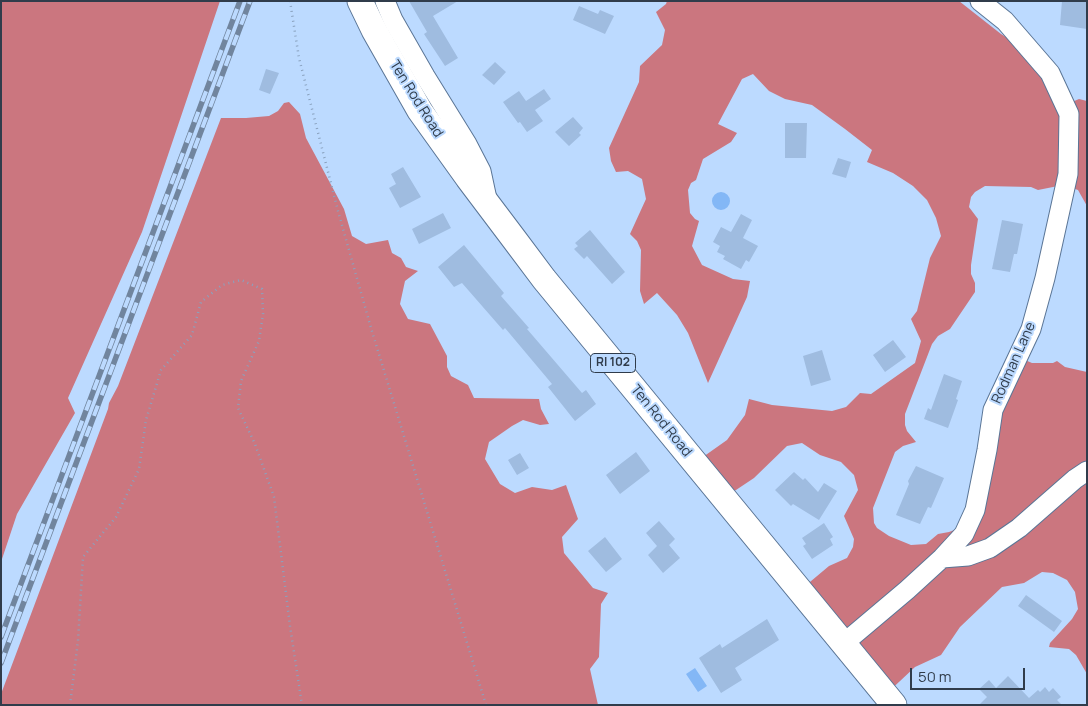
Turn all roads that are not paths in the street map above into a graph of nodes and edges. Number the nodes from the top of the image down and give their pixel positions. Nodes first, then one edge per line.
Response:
1 (360, 1) edge
2 (385, 1) edge
3 (980, 1) edge
4 (488, 205) junction
5 (1087, 471) edge
6 (942, 558) junction
7 (844, 644) junction
8 (894, 705) edge

1 - 4 main road, Ten Rod Road / RI 102
2 - 4 street
3 - 6 street, Rodman Lane
4 - 7 main road, Ten Rod Road / RI 102
5 - 6 street
6 - 7 street, Rodman Lane
7 - 8 main road, Ten Rod Road / RI 102

